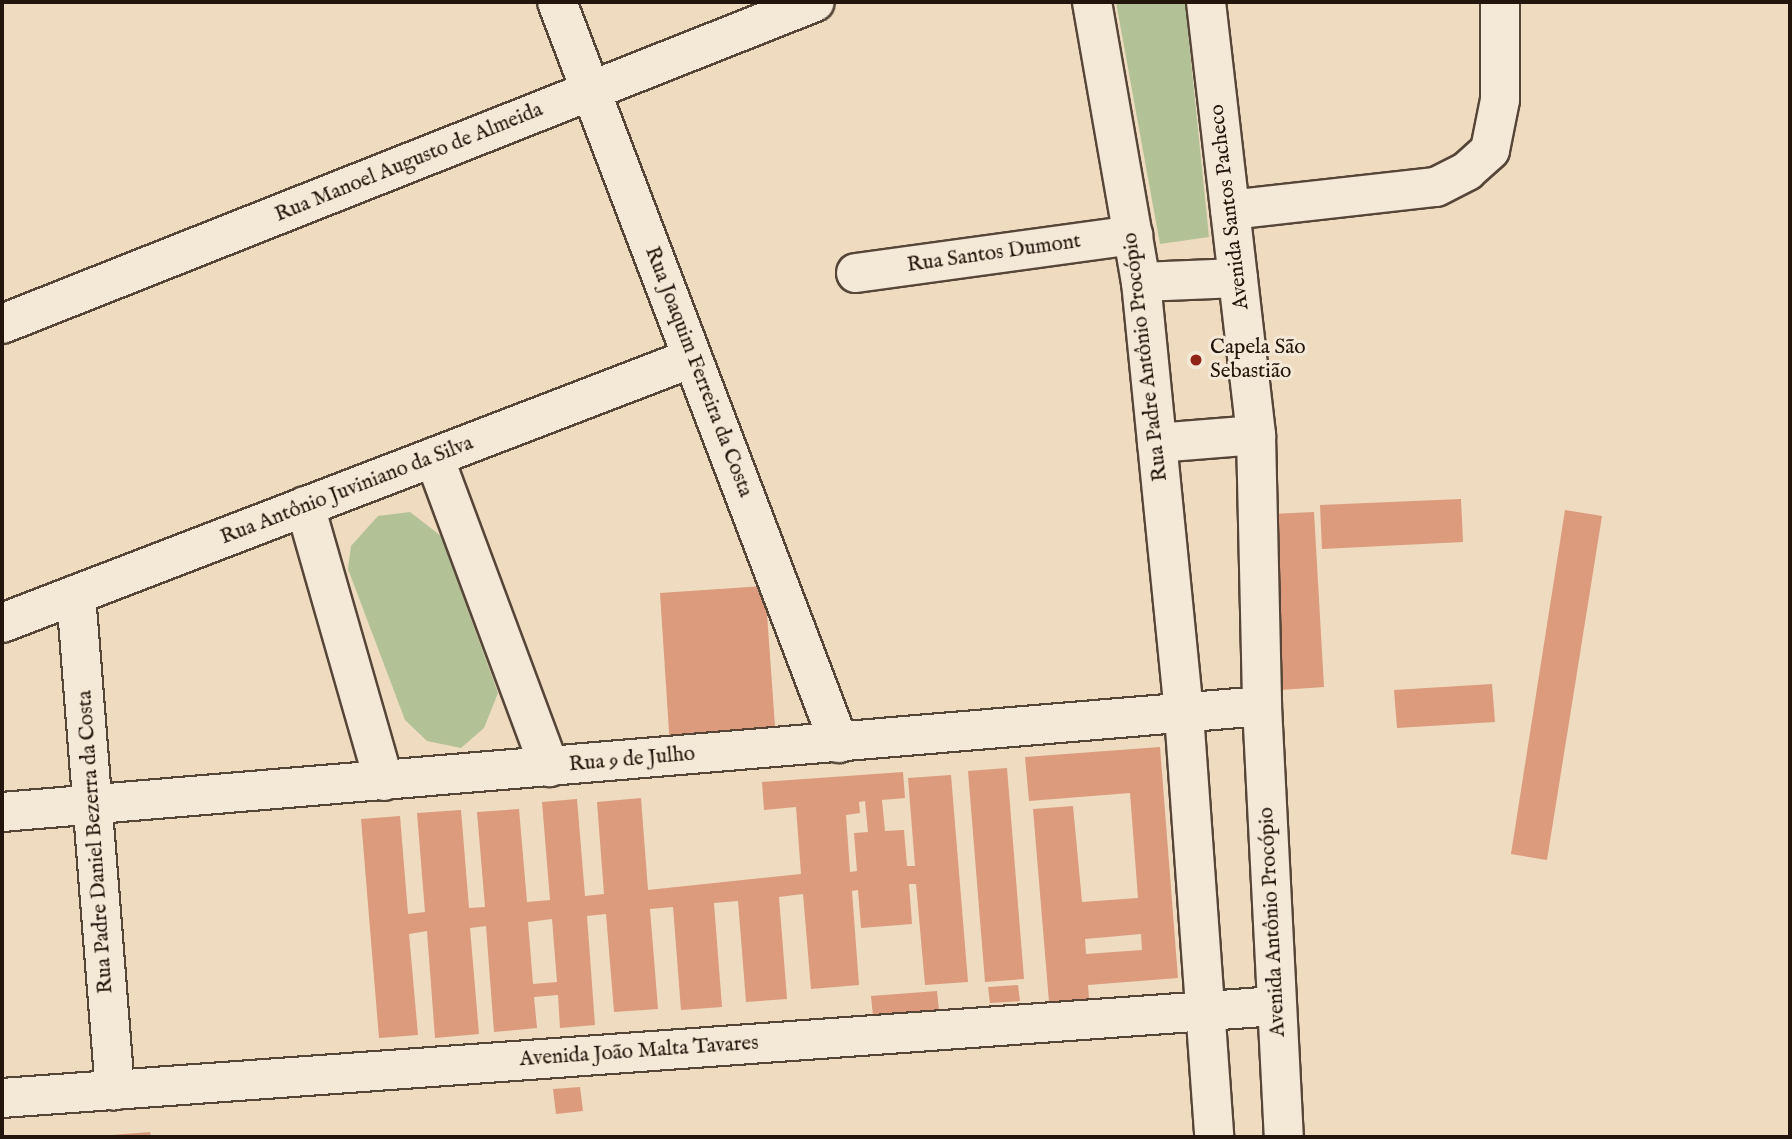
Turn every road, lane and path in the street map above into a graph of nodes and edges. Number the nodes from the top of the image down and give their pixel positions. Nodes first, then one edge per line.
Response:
1 (557, 2) edge
2 (815, 2) edge
3 (1092, 2) edge
4 (1206, 2) edge
5 (1500, 2) edge
6 (591, 91) junction
7 (1230, 210) junction
8 (1133, 235) junction
9 (856, 274) dead end
10 (1238, 278) junction
11 (1141, 282) junction
12 (2, 324) edge
13 (692, 358) junction
14 (1256, 435) junction
15 (1157, 443) junction
16 (434, 457) junction
17 (305, 506) junction
18 (76, 595) junction
19 (2, 623) edge
20 (1262, 706) junction
21 (1184, 714) junction
22 (839, 743) junction
23 (549, 767) junction
24 (384, 781) junction
25 (93, 805) junction
26 (2, 812) edge
27 (1277, 1006) junction
28 (1205, 1012) junction
29 (115, 1090) junction
30 (2, 1098) edge
31 (1214, 1137) edge
32 (1284, 1137) edge

1 - 6 street, Rua Joaquim Ferreira da Costa
2 - 6 street, Rua Manoel Augusto de Almeida
3 - 8 street, Rua Padre Antônio Procópio
4 - 7 street, Avenida Santos Pacheco
5 - 7 street
6 - 12 street, Rua Manoel Augusto de Almeida
6 - 13 street, Rua Joaquim Ferreira da Costa
7 - 10 street, Avenida Santos Pacheco
8 - 9 street, Rua Santos Dumont
8 - 11 street, Rua Padre Antônio Procópio
10 - 11 street
10 - 14 street, Avenida Santos Pacheco
11 - 15 street, Rua Padre Antônio Procópio
13 - 16 street, Rua Antônio Juviniano da Silva
13 - 22 street, Rua Joaquim Ferreira da Costa
14 - 15 street
14 - 20 street, Avenida Santos Pacheco
15 - 21 street, Rua Padre Antônio Procópio
16 - 17 street, Rua Antônio Juviniano da Silva
16 - 23 street
17 - 18 street, Rua Antônio Juviniano da Silva
17 - 24 street
18 - 19 street, Rua Antônio Juviniano da Silva
18 - 25 street, Rua Padre Daniel Bezerra da Costa
20 - 21 street, Rua 9 de Julho
20 - 27 street, Avenida Antônio Procópio
21 - 22 street, Rua 9 de Julho
21 - 28 street
22 - 23 street, Rua 9 de Julho
23 - 24 street, Rua 9 de Julho
24 - 25 street, Rua 9 de Julho
25 - 26 street, Rua 9 de Julho
25 - 29 street, Rua Padre Daniel Bezerra da Costa
27 - 28 street, Avenida João Malta Tavares
27 - 32 street, Avenida Antônio Procópio
28 - 29 street, Avenida João Malta Tavares
28 - 31 street
29 - 30 street, Avenida João Malta Tavares

